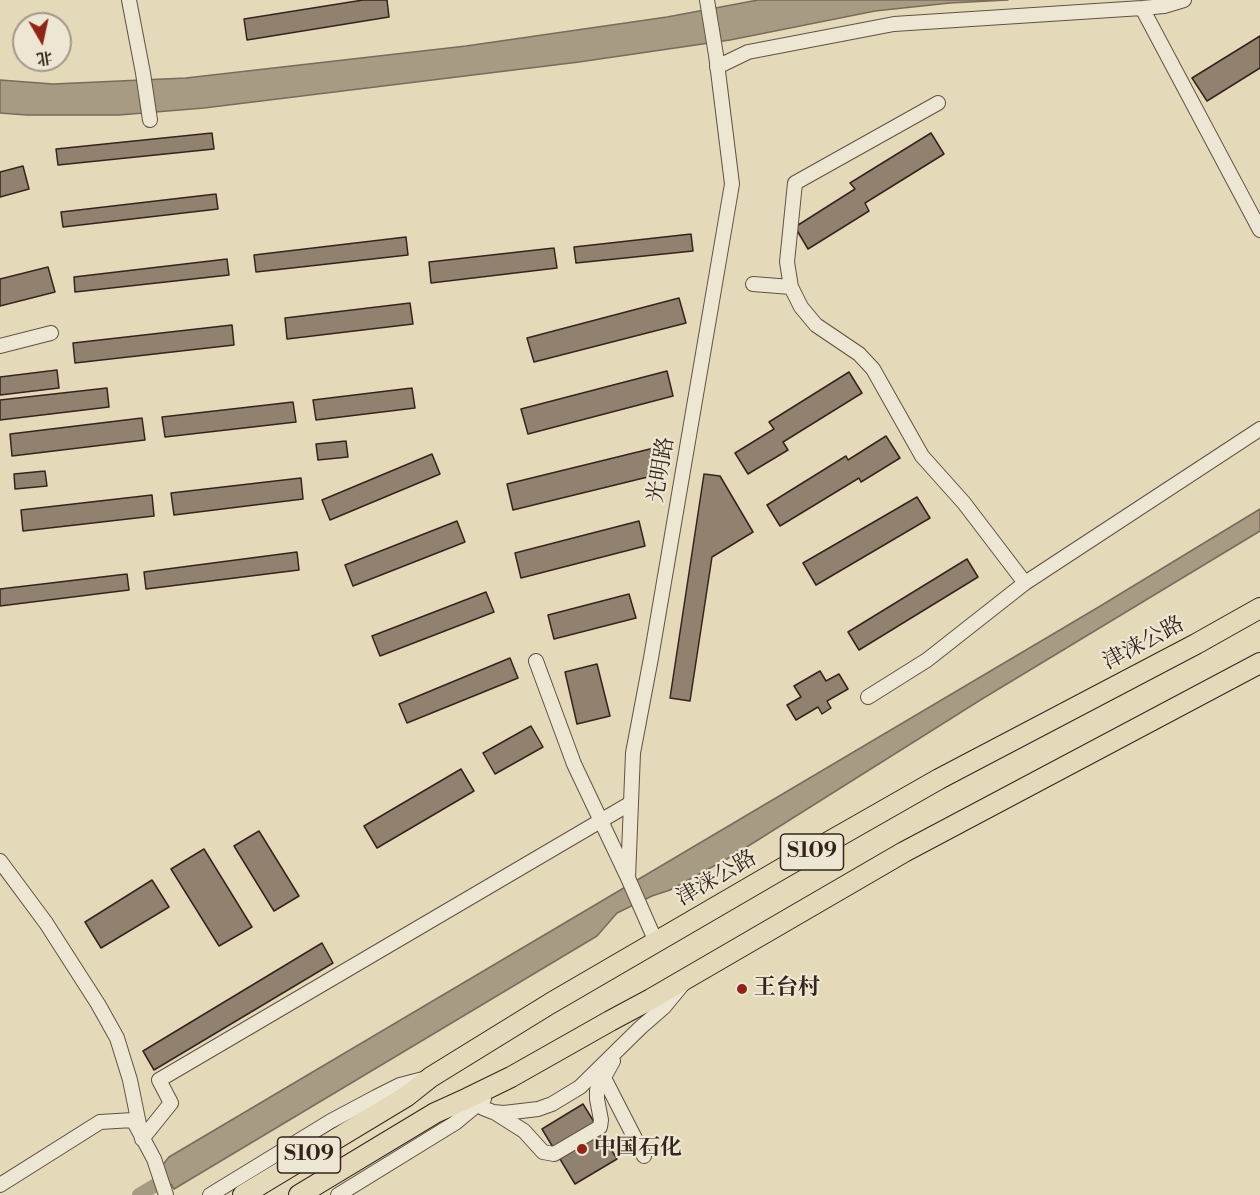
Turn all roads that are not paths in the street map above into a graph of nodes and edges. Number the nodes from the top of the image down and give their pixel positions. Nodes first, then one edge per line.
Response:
1 (129, 0) edge
2 (707, 0) edge
3 (1184, 0) edge
4 (1142, 8) junction
5 (716, 61) junction
6 (938, 103) dead end
7 (150, 120) dead end
8 (1260, 230) edge
9 (753, 285) dead end
10 (791, 287) junction
11 (51, 333) dead end
12 (0, 346) edge
13 (1260, 429) edge
14 (1025, 583) junction
15 (1260, 608) edge
16 (536, 661) dead end
17 (1260, 663) edge
18 (868, 697) dead end
19 (631, 803) junction
20 (601, 821) junction
21 (0, 861) edge
22 (628, 878) junction
23 (656, 942) junction
24 (690, 975) junction
25 (618, 1051) junction
26 (431, 1077) junction
27 (604, 1078) junction
28 (473, 1102) junction
29 (493, 1112) junction
30 (142, 1139) junction
31 (644, 1156) dead end
32 (0, 1185) edge
33 (166, 1195) edge
34 (210, 1195) edge
35 (243, 1195) edge
36 (299, 1195) edge
37 (338, 1195) edge

1 - 7 street
2 - 5 street, 光明路
3 - 4 street
4 - 5 street
4 - 8 street
5 - 19 street, 光明路
6 - 10 street
9 - 10 street
10 - 14 street
11 - 12 street
13 - 14 street
14 - 18 street
15 - 23 highway, 津涞公路 / S109
16 - 20 street
17 - 24 highway, S109
19 - 20 street
19 - 22 street, 光明路
20 - 22 street
20 - 30 street
21 - 30 street
22 - 23 street, 光明路
23 - 26 highway, 津涞公路 / S109
24 - 25 street
24 - 28 highway, S109
25 - 27 street
25 - 29 street
26 - 34 street
26 - 35 highway, 津涞公路 / S109
27 - 29 street
27 - 31 street
28 - 29 street
28 - 36 highway, S109
28 - 37 street
30 - 32 street
30 - 33 street

